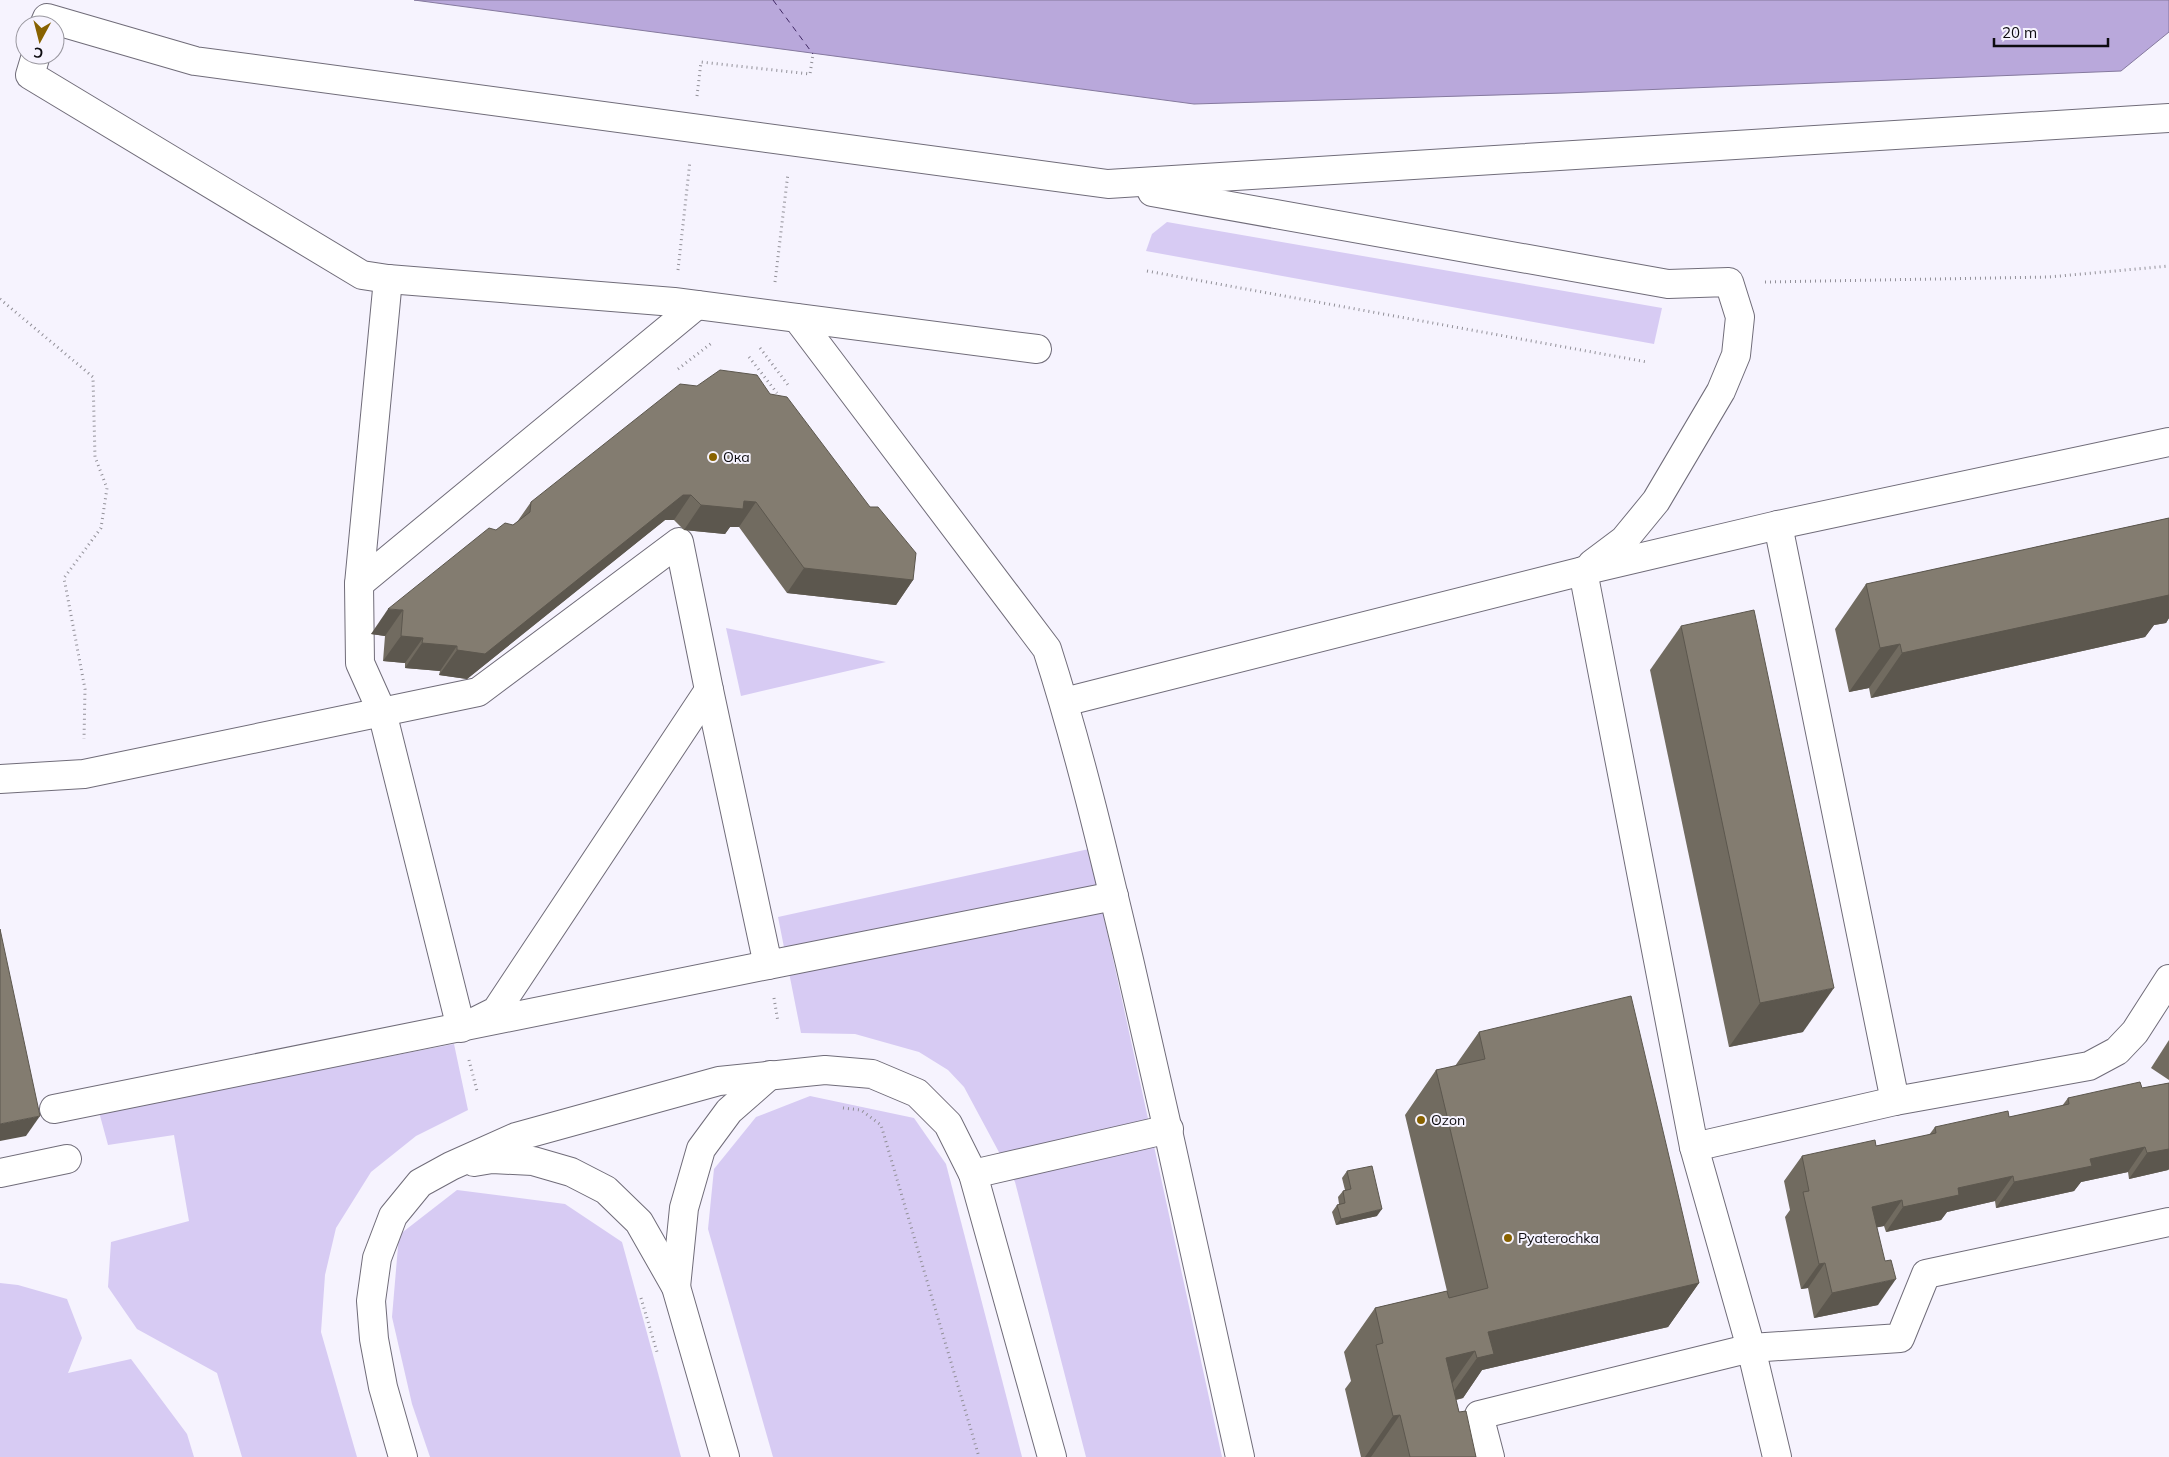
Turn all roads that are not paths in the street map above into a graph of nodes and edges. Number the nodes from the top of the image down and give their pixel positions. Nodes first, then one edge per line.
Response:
1 (65, 23) edge
2 (33, 65) edge
3 (2169, 118) edge
4 (1108, 184) junction
5 (388, 280) junction
6 (686, 304) junction
7 (784, 316) junction
8 (1038, 349) dead end
9 (2169, 442) edge
10 (1778, 525) junction
11 (1583, 571) junction
12 (359, 584) junction
13 (709, 690) junction
14 (1064, 702) junction
15 (382, 712) junction
16 (0, 779) edge
17 (1114, 896) junction
18 (768, 965) junction
19 (2169, 980) edge
20 (461, 1028) junction
21 (770, 1075) junction
22 (1895, 1101) junction
23 (54, 1109) dead end
24 (1169, 1129) junction
25 (1694, 1148) junction
26 (66, 1159) dead end
27 (451, 1166) junction
28 (0, 1173) edge
29 (973, 1174) junction
30 (2169, 1222) edge
31 (676, 1287) junction
32 (1751, 1348) junction
33 (403, 1457) edge
34 (725, 1457) edge
35 (1052, 1457) edge
36 (1240, 1457) edge
37 (1490, 1457) edge
38 (1777, 1457) edge

1 - 4 street
2 - 5 street
3 - 4 street
4 - 11 street
5 - 6 street
5 - 12 street
6 - 7 street
6 - 12 street
7 - 8 street
7 - 14 street
9 - 10 street
10 - 11 street
10 - 22 street
11 - 14 street
11 - 25 street
12 - 15 street
13 - 15 street
13 - 18 street
13 - 20 street
14 - 17 street
15 - 16 street
15 - 20 street
17 - 18 street
17 - 24 street
18 - 20 street
19 - 22 street
20 - 23 street
21 - 27 street
21 - 29 street
21 - 31 street
22 - 25 street
24 - 29 street
24 - 36 street
25 - 32 street
26 - 28 street
27 - 31 street
27 - 33 street
29 - 35 street
30 - 32 street
31 - 34 street
32 - 37 street
32 - 38 street

